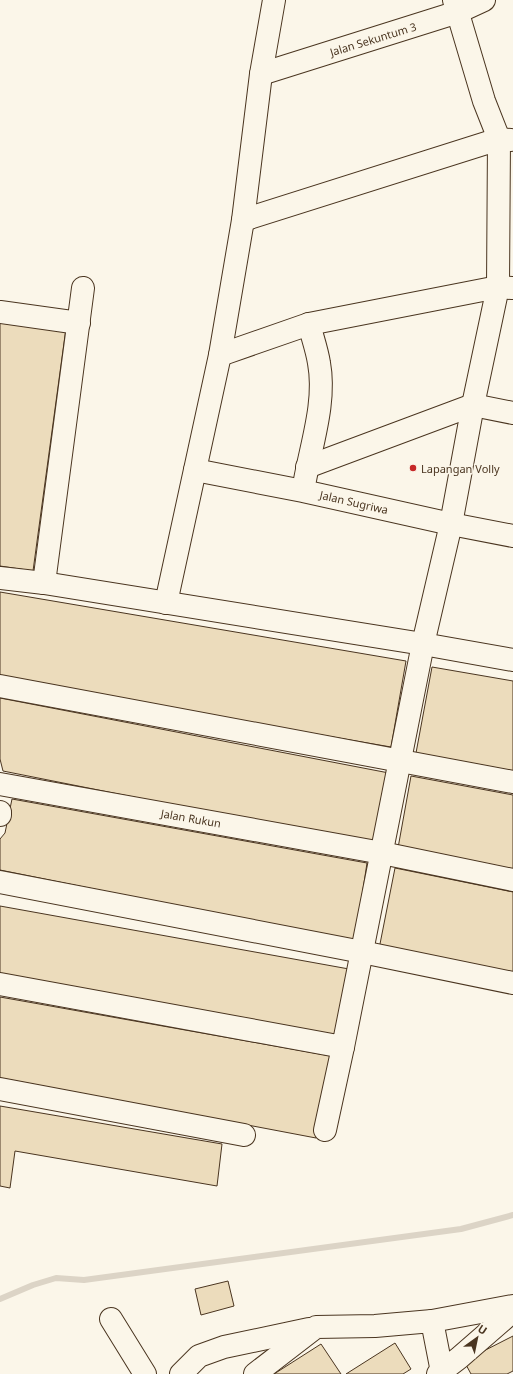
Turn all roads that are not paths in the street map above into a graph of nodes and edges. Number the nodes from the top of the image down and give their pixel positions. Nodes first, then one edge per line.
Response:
1 (274, 0) edge
2 (484, 0) edge
3 (456, 6) edge
4 (262, 74) junction
5 (506, 140) edge
6 (243, 220) junction
7 (83, 288) dead end
8 (505, 288) edge
9 (0, 312) edge
10 (79, 323) junction
11 (309, 324) junction
12 (220, 355) junction
13 (473, 405) junction
14 (513, 413) edge
15 (307, 467) junction
16 (195, 470) junction
17 (303, 491) junction
18 (451, 524) junction
19 (513, 536) edge
20 (0, 578) edge
21 (44, 583) junction
22 (166, 603) junction
23 (423, 644) junction
24 (513, 660) edge
25 (0, 686) edge
26 (400, 761) junction
27 (513, 782) edge
28 (0, 784) edge
29 (382, 853) junction
30 (513, 880) edge
31 (0, 882) edge
32 (362, 952) junction
33 (513, 983) edge
34 (0, 984) edge
35 (343, 1047) junction
36 (0, 1089) edge
37 (325, 1130) dead end
38 (244, 1135) dead end
39 (513, 1306) edge
40 (513, 1310) edge
41 (111, 1320) dead end
42 (432, 1321) junction
43 (316, 1327) junction
44 (441, 1373) edge
45 (145, 1374) edge
46 (181, 1374) edge
47 (255, 1374) edge

1 - 4 street
2 - 3 street, Jalan Sekuntum 3
3 - 4 street, Jalan Sekuntum 3
3 - 5 street
4 - 6 street
5 - 6 street
5 - 8 street
6 - 12 street
7 - 10 street
8 - 11 street
8 - 13 street
9 - 10 street
10 - 21 street
11 - 12 street
11 - 15 street
12 - 16 street
13 - 14 street
13 - 15 street
13 - 18 street
15 - 17 street
16 - 17 street, Jalan Sugriwa
16 - 22 street
17 - 18 street, Jalan Sugriwa
18 - 19 street, Jalan Sugriwa
18 - 23 street
20 - 21 street
21 - 22 street
22 - 23 street
23 - 24 street
23 - 26 street
25 - 26 street
26 - 27 street
26 - 29 street
28 - 29 street, Jalan Rukun
29 - 30 street, Jalan Rukun
29 - 32 street
31 - 32 street
32 - 33 street
32 - 35 street
34 - 35 street
35 - 37 street
36 - 38 street
39 - 42 street
40 - 44 street
41 - 45 street
42 - 43 street
42 - 44 street
43 - 46 street
43 - 47 street

